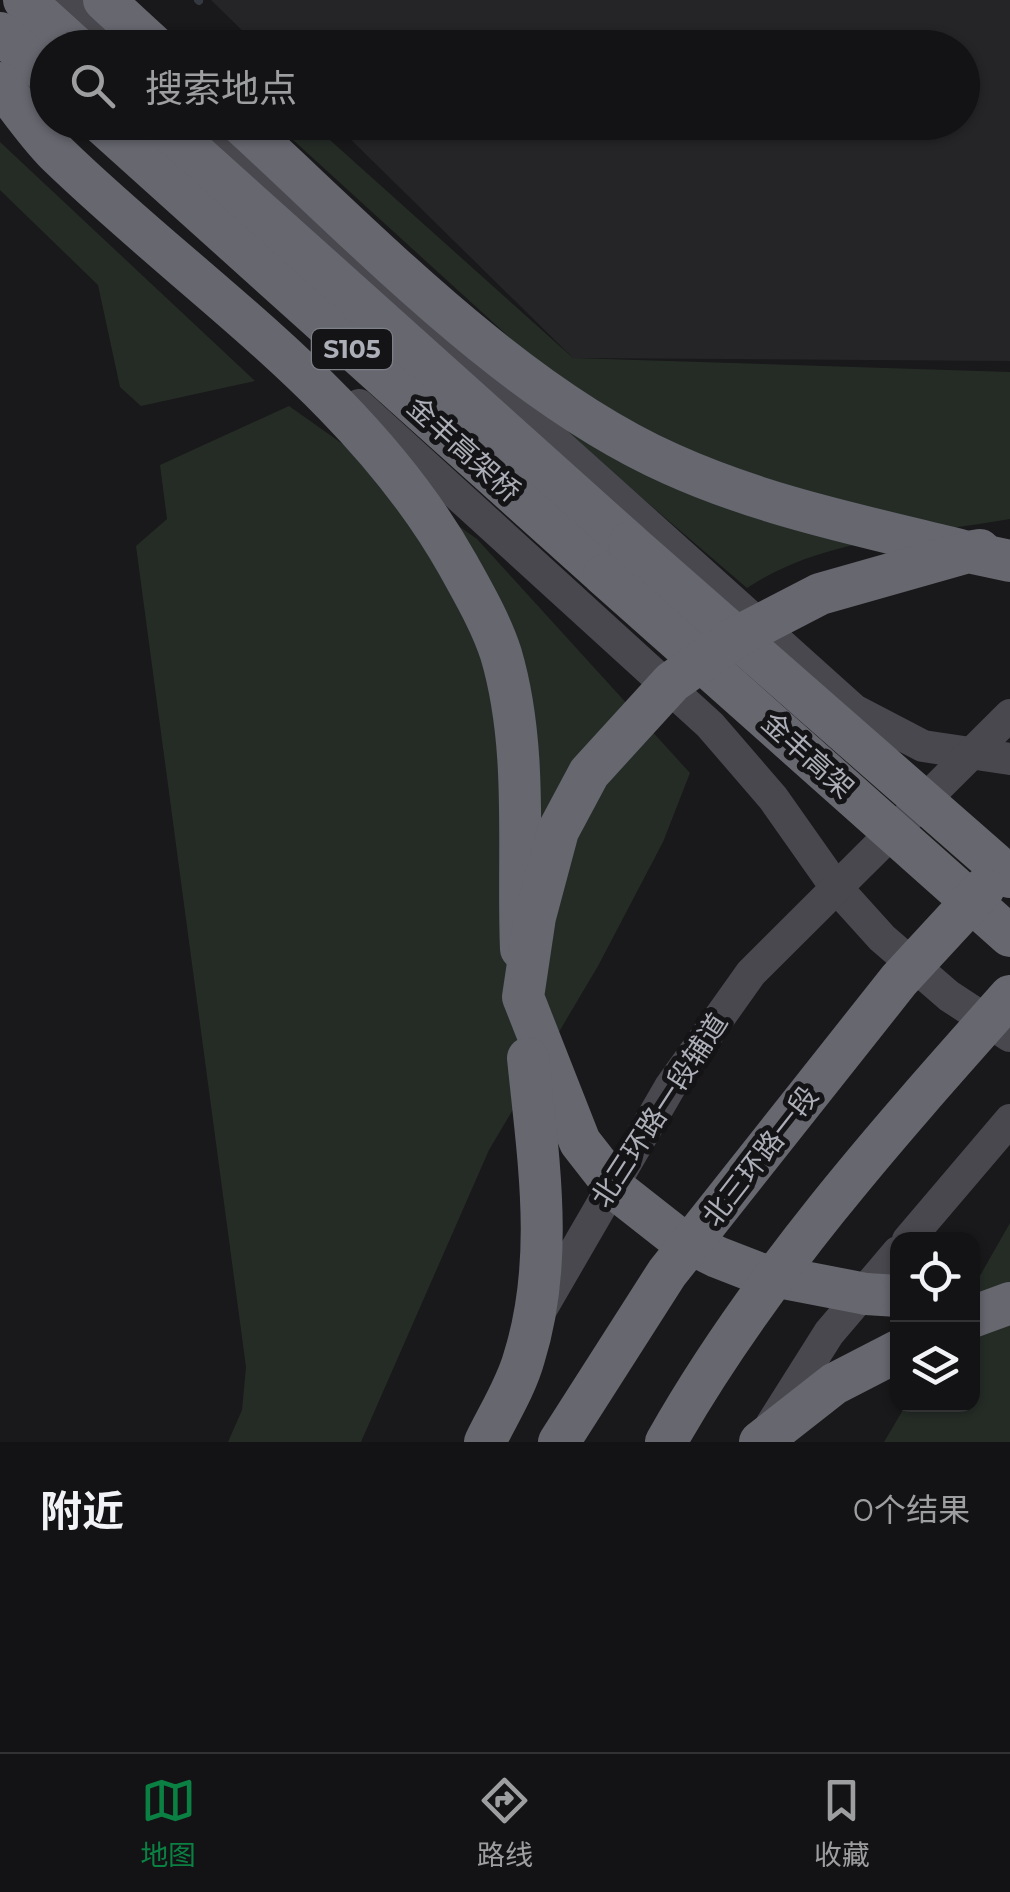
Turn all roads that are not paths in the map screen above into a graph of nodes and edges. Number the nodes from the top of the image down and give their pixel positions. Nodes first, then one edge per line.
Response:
1 (24, 0) edge
2 (66, 0) edge
3 (104, 0) edge
4 (57, 30) edge
5 (98, 30) edge
6 (136, 30) edge
7 (0, 32) edge
8 (30, 59) edge
9 (0, 80) edge
10 (30, 106) edge
11 (30, 120) edge
12 (45, 140) edge
13 (68, 140) edge
14 (121, 140) edge
15 (179, 140) edge
16 (220, 140) edge
17 (258, 140) edge
18 (1010, 544) edge
19 (968, 552) junction
20 (617, 559) junction
21 (1010, 561) edge
22 (1010, 715) edge
23 (974, 751) junction
24 (1010, 759) edge
25 (1001, 875) edge
26 (834, 886) junction
27 (1010, 936) edge
28 (1010, 996) edge
29 (522, 998) junction
30 (1010, 1036) edge
31 (1010, 1120) edge
32 (915, 1232) edge
33 (890, 1261) edge
34 (890, 1295) edge
35 (980, 1298) edge
36 (1010, 1300) edge
37 (980, 1313) edge
38 (890, 1354) edge
39 (470, 1442) edge
40 (485, 1442) edge
41 (559, 1442) edge
42 (666, 1442) edge
43 (760, 1442) edge

1 - 4 highway
2 - 5 main road
3 - 6 highway
7 - 8 highway
9 - 10 main road
9 - 11 highway, bridge
12 - 29 highway, bridge
13 - 26 main road
14 - 20 highway, 金丰高架桥 / S105
15 - 20 highway, 金丰高架桥 / S105
16 - 23 main road
17 - 19 highway
18 - 19 highway
19 - 21 highway, bridge
19 - 29 highway, bridge
20 - 25 highway, 金丰高架 / S105, bridge
20 - 27 highway, 金丰高架 / S105, bridge
22 - 23 main road, 北三环路一段辅道
23 - 24 main road
23 - 26 main road, 北三环路一段辅道
25 - 41 highway, 北三环路一段, bridge
26 - 30 main road
26 - 39 main road, 北三环路一段辅道
28 - 42 highway, bridge
29 - 34 highway, bridge
29 - 40 highway, bridge
31 - 32 main road
33 - 43 main road
35 - 36 highway
36 - 37 highway
38 - 43 highway, bridge

